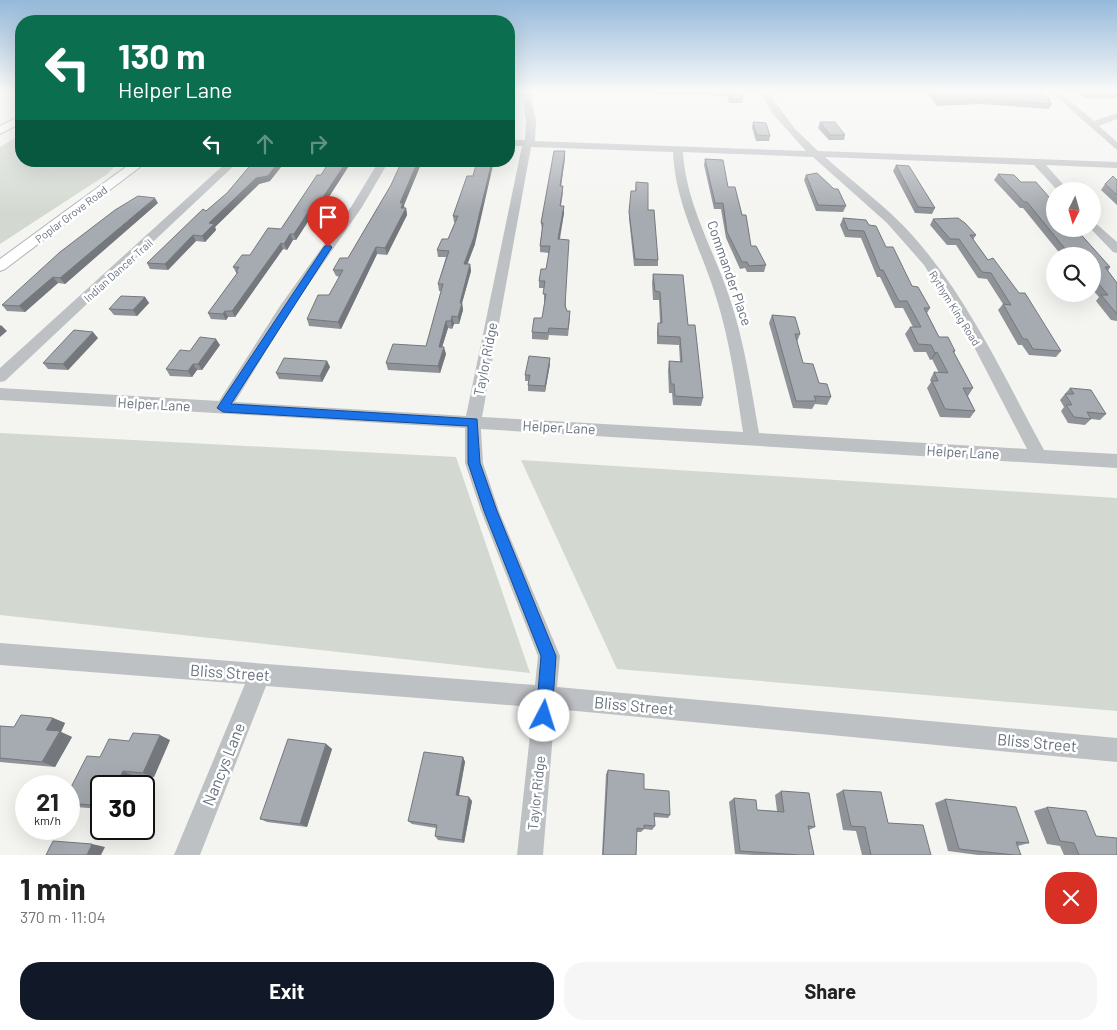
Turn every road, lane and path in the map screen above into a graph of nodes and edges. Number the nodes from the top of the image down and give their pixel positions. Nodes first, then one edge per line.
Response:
1 (530, 132) edge
2 (794, 132) edge
3 (1100, 132) edge
4 (515, 143) edge
5 (527, 144) junction
6 (1117, 147) edge
7 (678, 149) junction
8 (815, 154) junction
9 (1037, 162) junction
10 (1117, 165) edge
11 (134, 167) edge
12 (228, 167) edge
13 (380, 167) edge
14 (1056, 182) edge
15 (1101, 232) edge
16 (1117, 249) edge
17 (0, 266) edge
18 (0, 377) edge
19 (0, 394) edge
20 (223, 408) junction
21 (473, 422) junction
22 (752, 439) junction
23 (1039, 456) junction
24 (1117, 461) edge
25 (0, 654) edge
26 (260, 674) junction
27 (546, 697) junction
28 (1117, 750) edge
29 (187, 855) edge
30 (530, 855) edge

1 - 5 street, Taylor Ridge
2 - 8 street, Rythym King Road
3 - 6 street
4 - 5 street
5 - 7 street
5 - 21 street, Taylor Ridge
7 - 8 street
7 - 22 street, Commander Place
8 - 9 street
8 - 23 street, Rythym King Road
9 - 10 street
9 - 14 street
11 - 17 main road, Poplar Grove Road
12 - 18 street, Indian Dancer Trail
13 - 20 street
15 - 16 street
19 - 20 street, Helper Lane
20 - 21 street, Helper Lane
21 - 22 street, Helper Lane
21 - 27 street, Taylor Ridge
22 - 23 street, Helper Lane
23 - 24 street, Helper Lane
25 - 26 street, Bliss Street
26 - 27 street, Bliss Street
26 - 29 street, Nancys Lane
27 - 28 street, Bliss Street
27 - 30 street, Taylor Ridge

